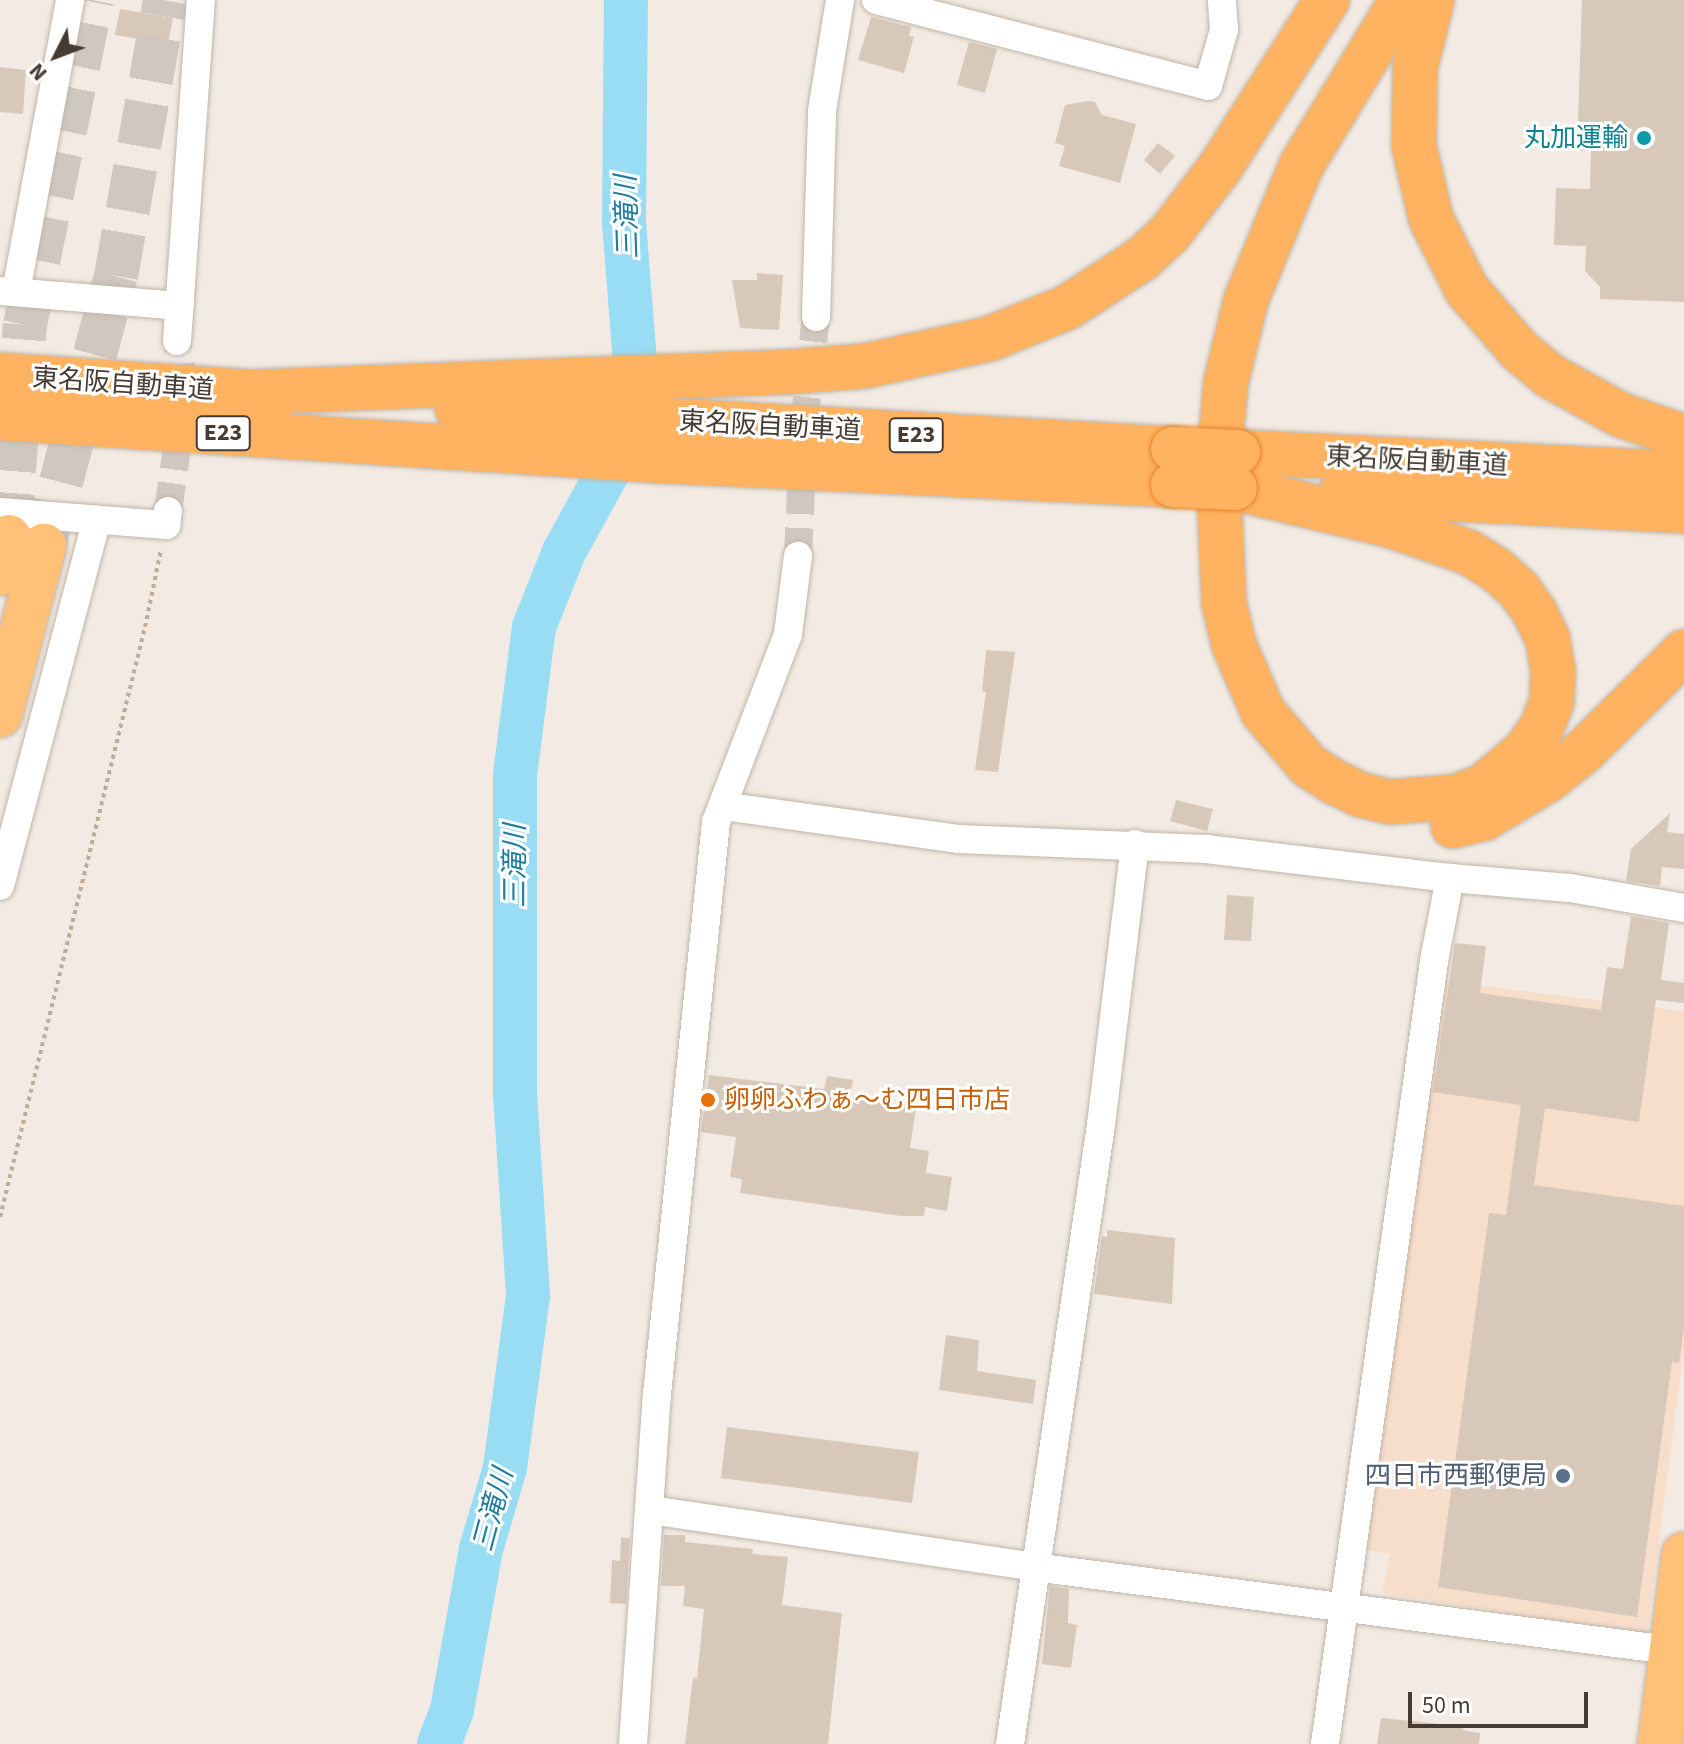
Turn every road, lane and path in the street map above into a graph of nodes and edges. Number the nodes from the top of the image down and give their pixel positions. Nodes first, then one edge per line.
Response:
1 (70, 0) edge
2 (201, 0) edge
3 (840, 0) edge
4 (876, 0) edge
5 (1222, 0) edge
6 (1327, 0) edge
7 (1367, 0) edge
8 (1402, 0) edge
9 (1432, 0) edge
10 (8, 291) edge
11 (179, 306) junction
12 (816, 317) tunnel mouth
13 (177, 341) tunnel mouth
14 (0, 375) edge
15 (452, 413) junction
16 (0, 418) edge
17 (1684, 437) edge
18 (1236, 470) junction
19 (1684, 474) edge
20 (1684, 511) edge
21 (167, 518) joint
22 (97, 520) junction
23 (13, 542) edge
24 (798, 556) tunnel mouth
25 (1684, 652) edge
26 (0, 715) edge
27 (723, 806) junction
28 (1135, 844) junction
29 (1450, 878) junction
30 (0, 886) edge
31 (1684, 908) edge
32 (0, 1217) edge
33 (650, 1510) junction
34 (1684, 1555) edge
35 (1034, 1567) junction
36 (1344, 1605) junction
37 (1678, 1651) edge
38 (633, 1744) edge
39 (1010, 1744) edge
40 (1325, 1744) edge
41 (1660, 1744) edge

1 - 10 street
2 - 11 street
3 - 12 street
4 - 5 street
6 - 15 highway
7 - 25 highway
8 - 18 highway
9 - 17 highway
10 - 11 street
11 - 13 street
14 - 15 highway, 東名阪自動車道 / E23
15 - 16 highway, 東名阪自動車道 / E23
15 - 18 highway, 東名阪自動車道 / E23, bridge
18 - 19 highway, 東名阪自動車道
18 - 20 highway, 東名阪自動車道
21 - 22 street
21 - 32 path
22 - 23 street
22 - 30 street
23 - 26 highway
24 - 27 street
27 - 28 street
27 - 33 street
28 - 29 street
28 - 35 street
29 - 31 street
29 - 36 street
33 - 35 street
33 - 38 street
34 - 37 highway
35 - 36 street
35 - 39 street
36 - 37 street
36 - 40 street
37 - 41 highway

